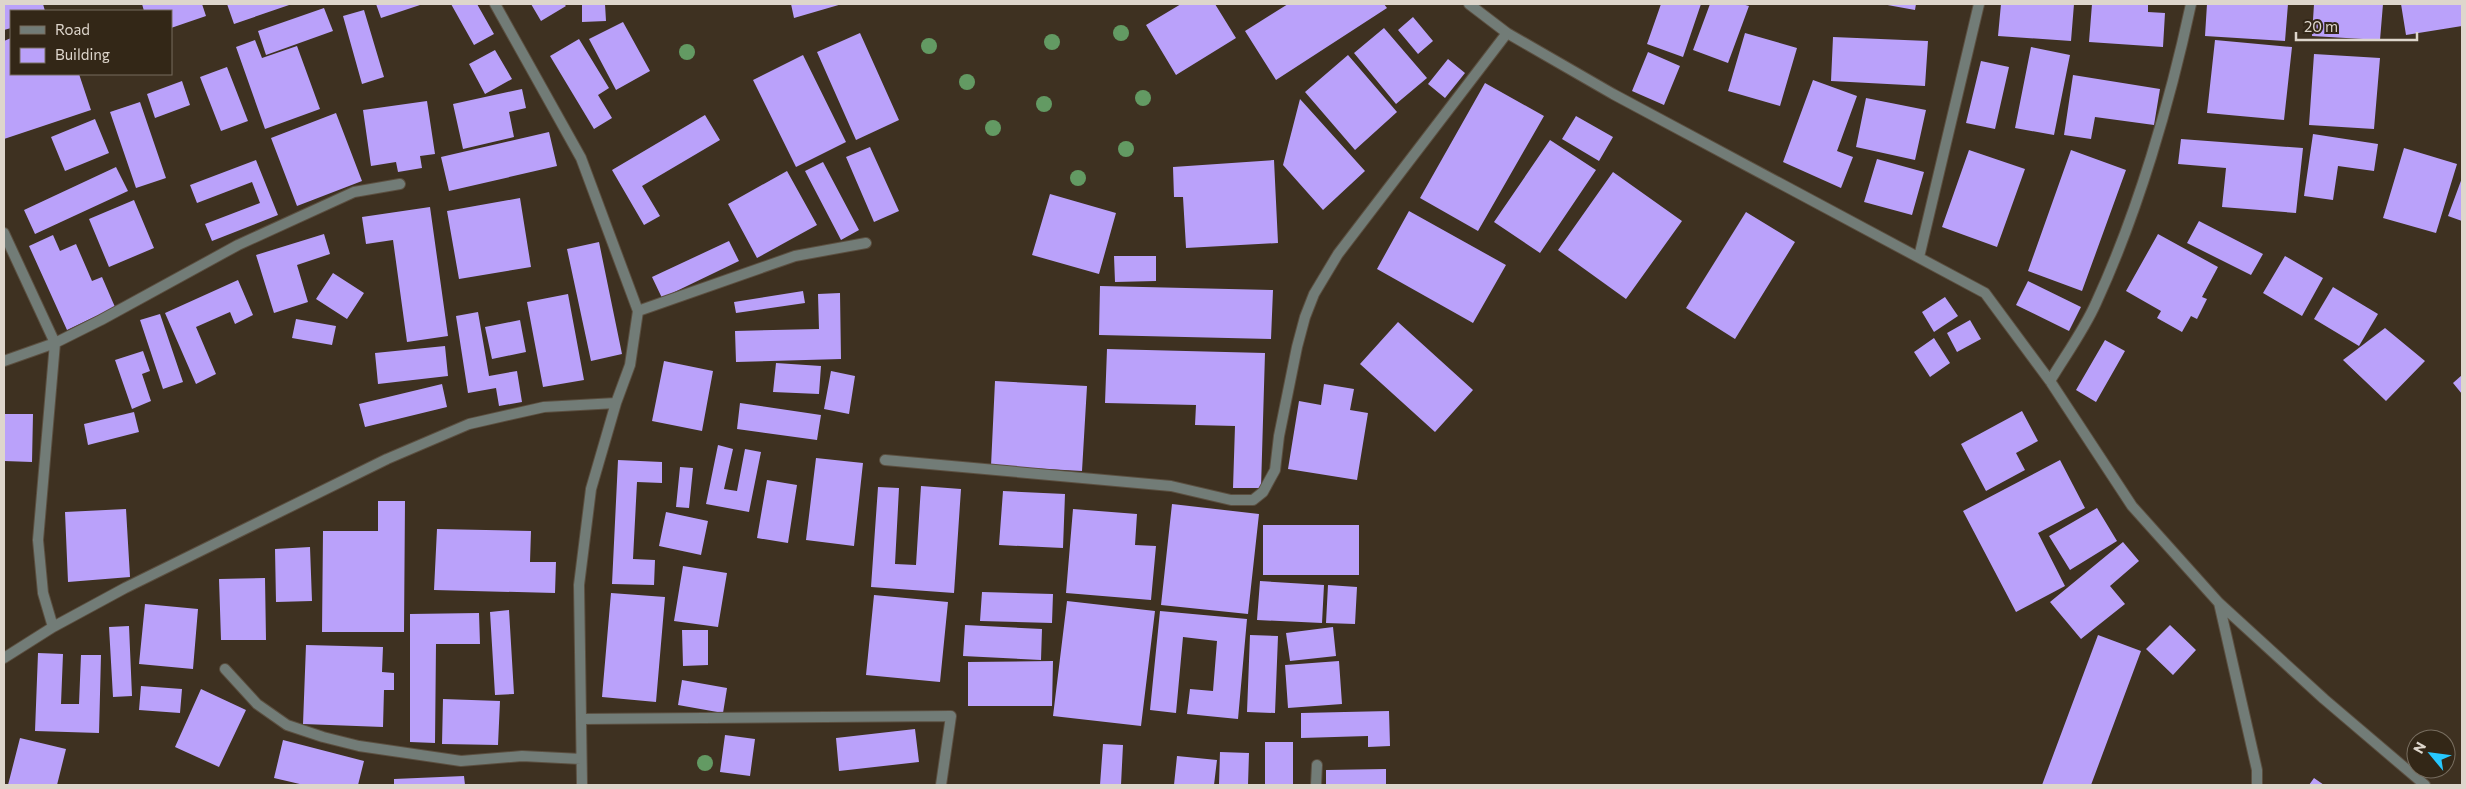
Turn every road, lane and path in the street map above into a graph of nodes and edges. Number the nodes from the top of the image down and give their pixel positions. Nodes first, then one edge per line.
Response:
1 (496, 4) edge
2 (1469, 4) edge
3 (1979, 4) edge
4 (2191, 4) edge
5 (1507, 33) junction
6 (400, 184) dead end
7 (4, 233) edge
8 (866, 243) dead end
9 (1919, 257) junction
10 (638, 311) junction
11 (55, 343) junction
12 (4, 362) edge
13 (2050, 381) junction
14 (616, 402) junction
15 (885, 460) dead end
16 (2219, 603) junction
17 (53, 627) junction
18 (4, 658) edge
19 (225, 670) dead end
20 (582, 719) junction
21 (581, 759) junction
22 (1317, 765) dead end
23 (582, 785) edge
24 (941, 785) edge
25 (1316, 785) edge
26 (2257, 785) edge
27 (2425, 785) edge

1 - 10 street
2 - 5 street
3 - 9 street
4 - 13 street
5 - 9 street
5 - 15 street
6 - 11 street
7 - 11 street
8 - 10 street
9 - 13 street
10 - 14 street
11 - 12 street
11 - 17 street
13 - 16 street
14 - 17 street
14 - 20 street
16 - 26 street
16 - 27 street
17 - 18 street
19 - 21 street
20 - 21 street
20 - 24 street
21 - 23 street
22 - 25 street

